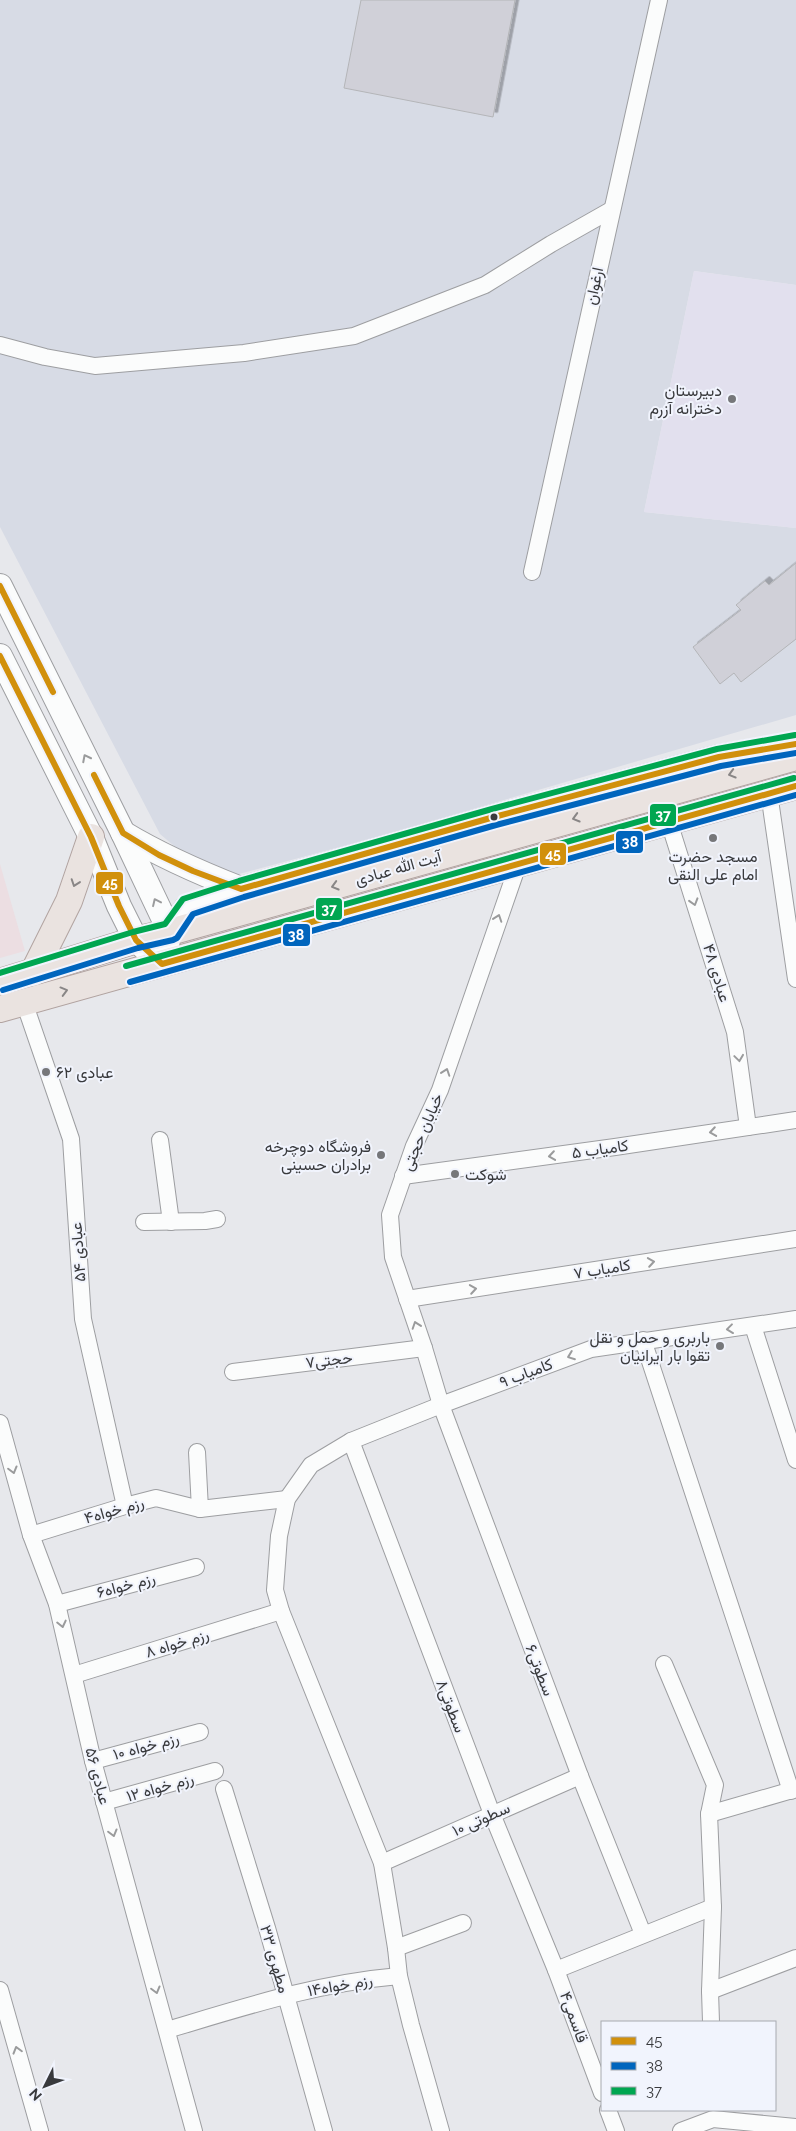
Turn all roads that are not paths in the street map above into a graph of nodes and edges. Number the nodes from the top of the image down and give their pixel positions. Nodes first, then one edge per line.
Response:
1 (659, 0) edge
2 (611, 210) junction
3 (0, 345) edge
4 (532, 572) dead end
5 (0, 586) edge
6 (0, 656) edge
7 (796, 744) edge
8 (796, 753) edge
9 (784, 760) edge
10 (796, 786) edge
11 (769, 794) junction
12 (669, 822) junction
13 (123, 833) junction
14 (91, 837) junction
15 (519, 862) junction
16 (241, 889) junction
17 (170, 932) junction
18 (136, 940) junction
19 (162, 964) junction
20 (33, 973) junction
21 (796, 979) edge
22 (0, 982) edge
23 (12, 1005) edge
24 (796, 1120) edge
25 (748, 1127) junction
26 (160, 1140) dead end
27 (403, 1176) junction
28 (217, 1219) dead end
29 (144, 1222) dead end
30 (171, 1222) junction
31 (796, 1239) edge
32 (407, 1299) junction
33 (796, 1319) edge
34 (753, 1326) junction
35 (643, 1340) junction
36 (424, 1348) junction
37 (233, 1372) dead end
38 (440, 1405) junction
39 (0, 1423) edge
40 (351, 1441) junction
41 (197, 1452) dead end
42 (796, 1460) edge
43 (287, 1499) junction
44 (125, 1506) junction
45 (200, 1510) junction
46 (31, 1535) junction
47 (196, 1567) dead end
48 (57, 1604) junction
49 (281, 1611) junction
50 (664, 1664) dead end
51 (74, 1675) junction
52 (200, 1732) dead end
53 (93, 1761) junction
54 (215, 1771) dead end
55 (580, 1776) junction
56 (224, 1789) dead end
57 (794, 1790) edge
58 (104, 1802) junction
59 (492, 1814) junction
60 (709, 1814) junction
61 (382, 1864) junction
62 (713, 1907) junction
63 (463, 1923) dead end
64 (643, 1934) junction
65 (396, 1948) junction
66 (796, 1958) edge
67 (556, 1970) junction
68 (399, 1976) junction
69 (0, 1990) edge
70 (710, 1991) junction
71 (285, 1994) junction
72 (711, 2021) edge
73 (166, 2030) junction
74 (601, 2090) edge
75 (608, 2111) edge
76 (713, 2120) edge
77 (796, 2127) edge
78 (40, 2131) edge
79 (194, 2131) edge
80 (324, 2131) edge
81 (441, 2131) edge
82 (616, 2131) edge
83 (681, 2131) edge

1 - 2 street, ارغوان
2 - 3 street
2 - 4 street, ارغوان
13 -> 5 main road
6 - 14 main road
7 - 16 main road
8 - 9 main road, آیت الله عبادی
9 -> 17 main road, آیت الله عبادی
10 - 11 main road, آیت الله عبادی
11 - 12 main road, آیت الله عبادی
11 - 21 street
12 - 15 main road, آیت الله عبادی
12 -> 25 street, عبادی ۴۸
13 - 16 main road
17 -> 13 main road
14 - 18 main road
14 -> 20 main road
15 - 19 main road, آیت الله عبادی
27 -> 15 street, خیابان حجتی
16 - 17 main road
17 - 18 main road, آیت الله عبادی
17 - 19 main road
18 - 19 main road
18 - 20 main road, آیت الله عبادی
23 -> 19 main road, آیت الله عبادی
20 - 22 main road, آیت الله عبادی
23 - 44 street, عبادی ۵۴
24 - 25 street, کامیاب ۵
25 -> 27 street, کامیاب ۵
26 - 30 street
27 - 32 street, خیابان حجتی
28 - 30 street
29 - 30 street
32 -> 31 street, کامیاب ۷
36 -> 32 street, خیابان حجتی
33 - 34 street, کامیاب ۹
34 -> 35 street, کامیاب ۹
34 - 42 street
35 -> 38 street, کامیاب ۹
35 - 57 street
36 - 37 street, حجتی۷
36 - 38 street, خیابان حجتی
38 - 40 street, کامیاب ۹
38 - 55 street, سطوتی۶
39 -> 46 street, عبادی ۵۶
40 - 43 street, کامیاب ۹
40 - 59 street, سطوتی۸
41 - 45 street
43 - 45 street, رزم خواه۴
43 - 49 street
44 - 45 street, رزم خواه۴
44 - 46 street, رزم خواه۴
46 - 48 street, عبادی ۵۶
47 - 48 street, رزم خواه۶
48 -> 51 street, عبادی ۵۶
49 - 51 street, رزم خواه ۸
49 - 61 street
50 - 60 street
51 - 53 street, عبادی ۵۶
52 - 53 street, رزم خواه ۱۰
53 - 58 street, عبادی ۵۶
54 - 58 street, رزم خواه ۱۲
55 - 59 street, سطوتی ۱۰
55 - 64 street, سطوتی۶
56 - 71 street, مطهری ۳۳
57 - 60 street
58 -> 73 street, عبادی ۵۶
59 - 61 street, سطوتی ۱۰
59 - 67 street, سطوتی۸
60 - 62 street
61 - 65 street
62 - 64 street
62 - 70 street
63 - 65 street
64 - 67 street
65 - 68 street
66 - 70 street
67 - 74 street, قاسمی۴
68 - 71 street, رزم خواه۱۴
68 - 81 street
78 -> 69 street
70 - 72 street
71 - 73 street, رزم خواه۱۴
71 - 80 street, مطهری ۳۳
73 - 79 street, عبادی ۵۶
75 - 82 street
76 - 77 street
76 - 83 street

